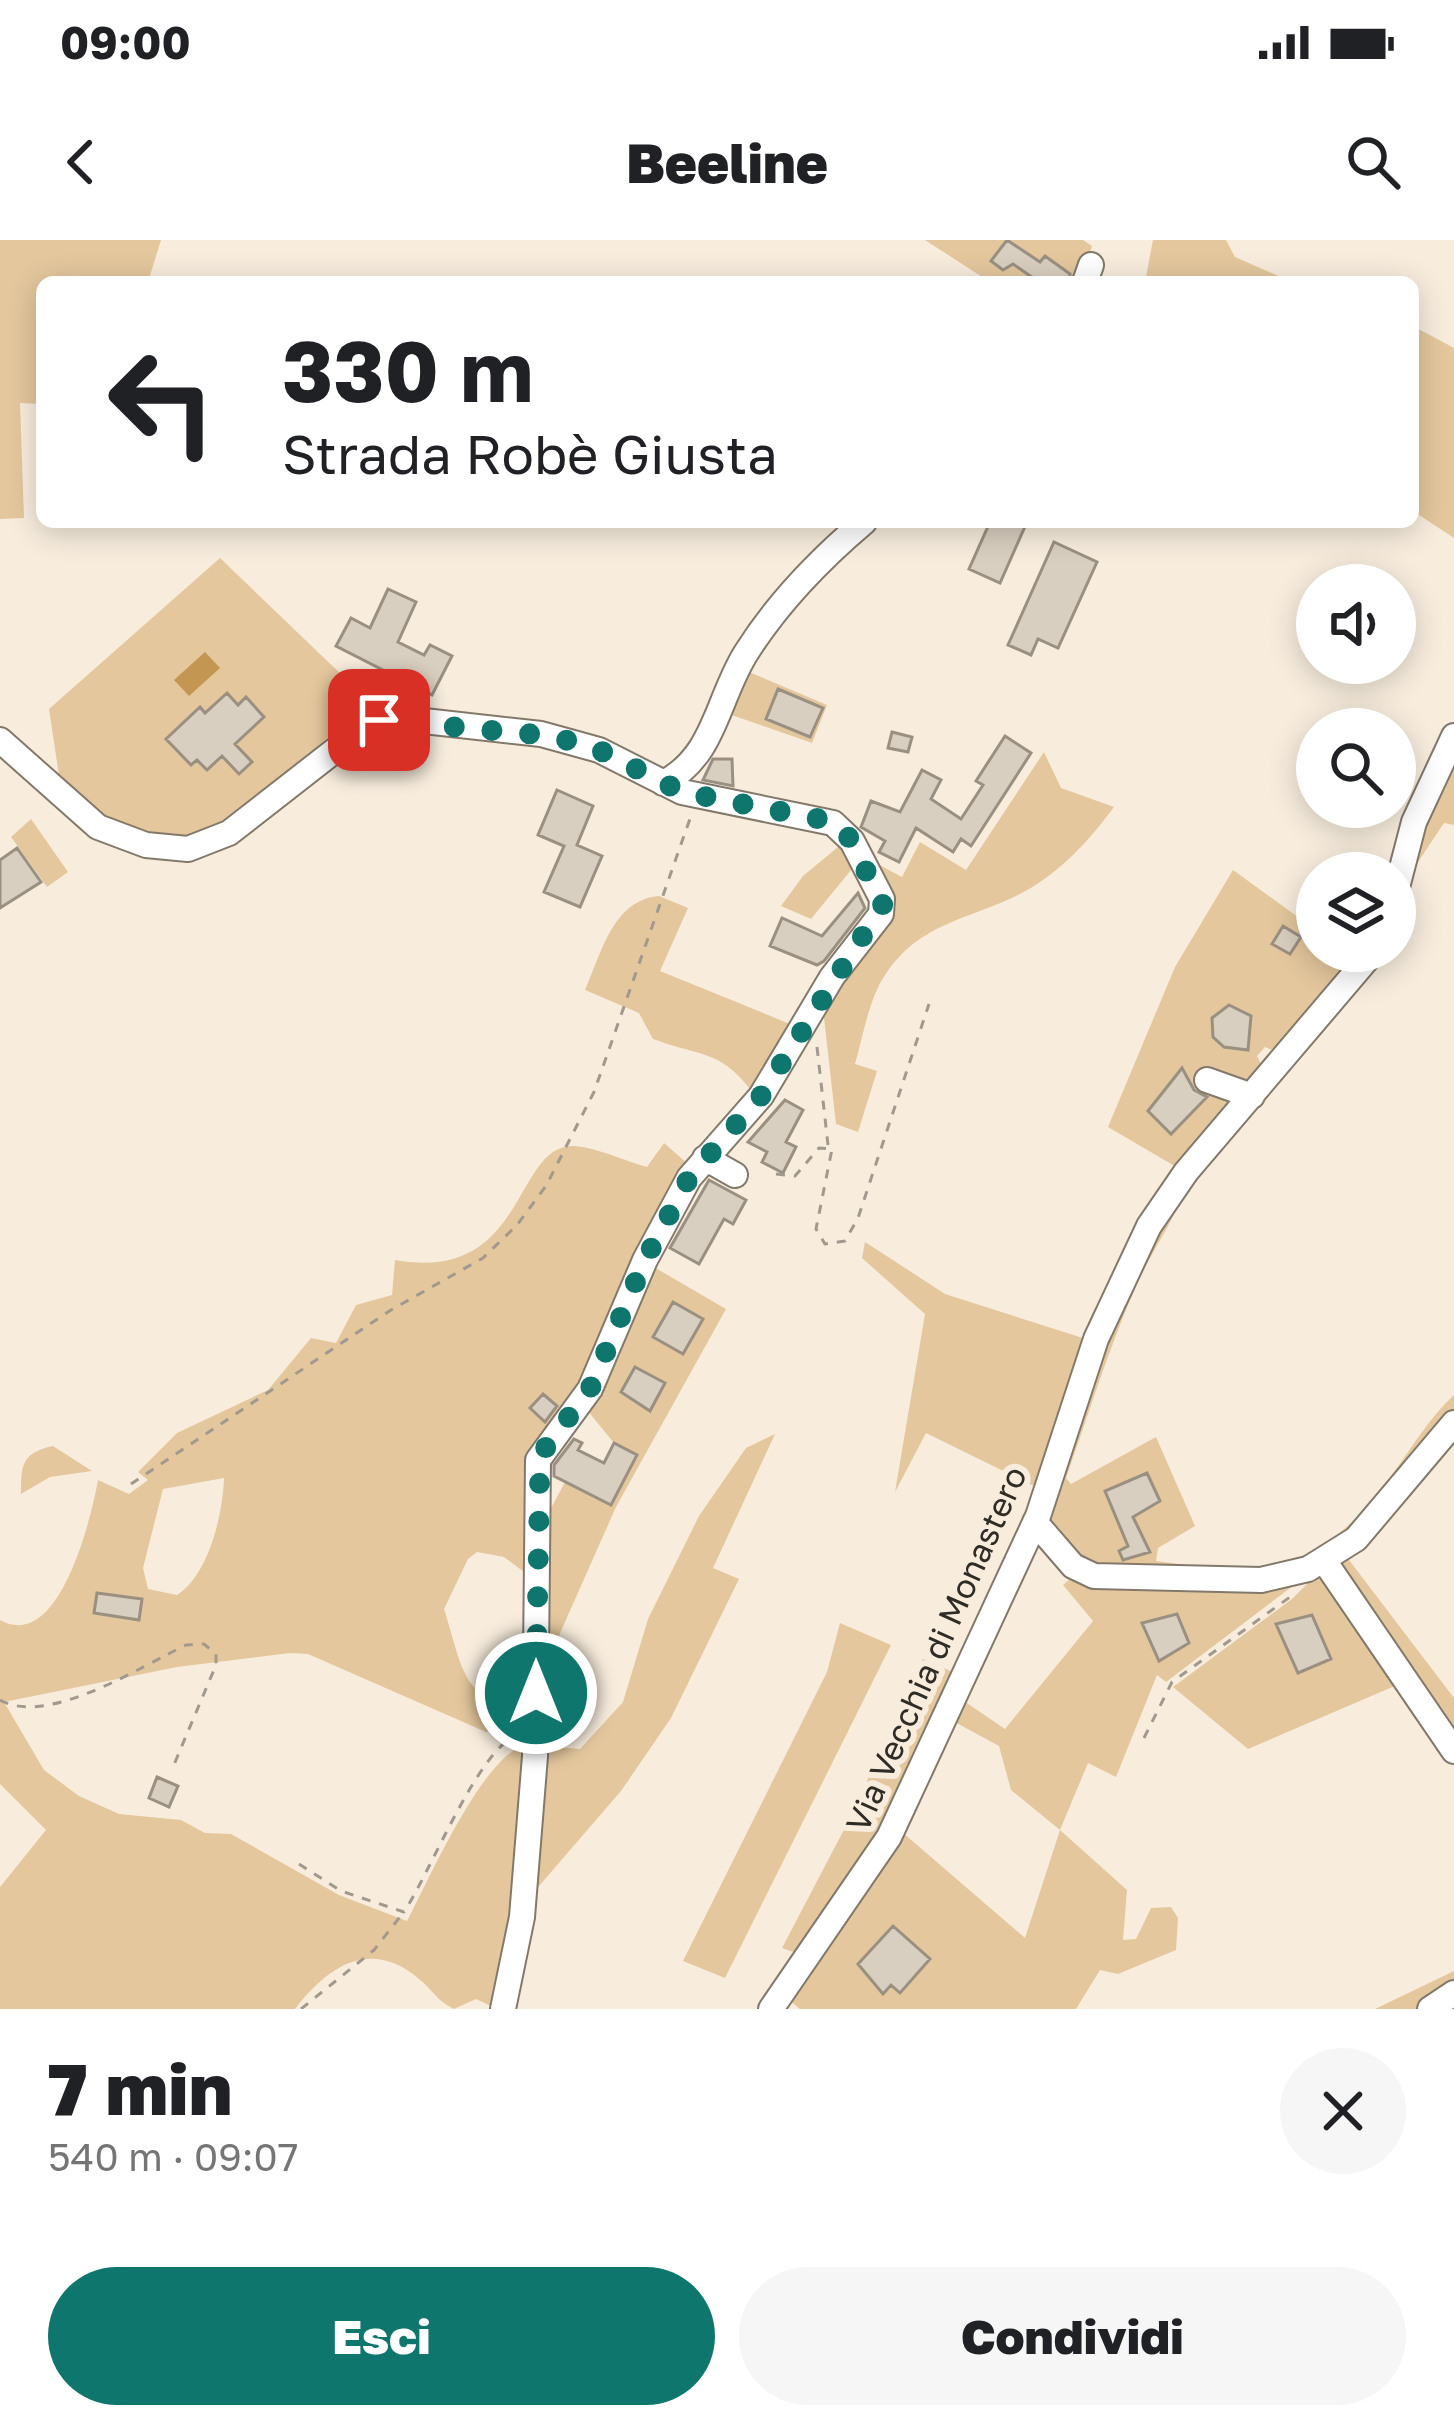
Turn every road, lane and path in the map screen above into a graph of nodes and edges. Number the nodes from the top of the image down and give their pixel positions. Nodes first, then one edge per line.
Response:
1 (858, 528) edge
2 (1454, 736) edge
3 (0, 740) edge
4 (663, 783) junction
5 (703, 797) junction
6 (1406, 852) edge
7 (1356, 972) edge
8 (929, 1004) dead end
9 (812, 1010) junction
10 (1207, 1080) dead end
11 (1252, 1096) junction
12 (828, 1146) junction
13 (705, 1158) junction
14 (735, 1174) dead end
15 (776, 1174) dead end
16 (1454, 1424) edge
17 (131, 1484) dead end
18 (1035, 1522) junction
19 (1325, 1562) junction
20 (1298, 1590) dead end
21 (0, 1700) edge
22 (536, 1734) junction
23 (1144, 1738) dead end
24 (1454, 1751) edge
25 (173, 1767) dead end
26 (299, 1864) dead end
27 (404, 1912) junction
28 (1454, 1993) edge
29 (301, 2009) edge
30 (503, 2009) edge
31 (771, 2009) edge
32 (1430, 2009) edge

1 - 4 street
2 - 6 street
3 - 4 street
4 - 5 street
5 - 9 street
5 - 17 path
7 - 11 street, Via Vecchia di Monastero
8 - 12 path
9 - 12 path
9 - 13 street
10 - 11 street
11 - 18 street, Via Vecchia di Monastero
12 - 15 path
13 - 14 street
13 - 22 street
16 - 19 street
18 - 19 street
18 - 31 street, Via Vecchia di Monastero
19 - 24 street
20 - 23 path
21 - 25 path
22 - 27 path
22 - 30 street
26 - 27 path
27 - 29 path
28 - 32 street

